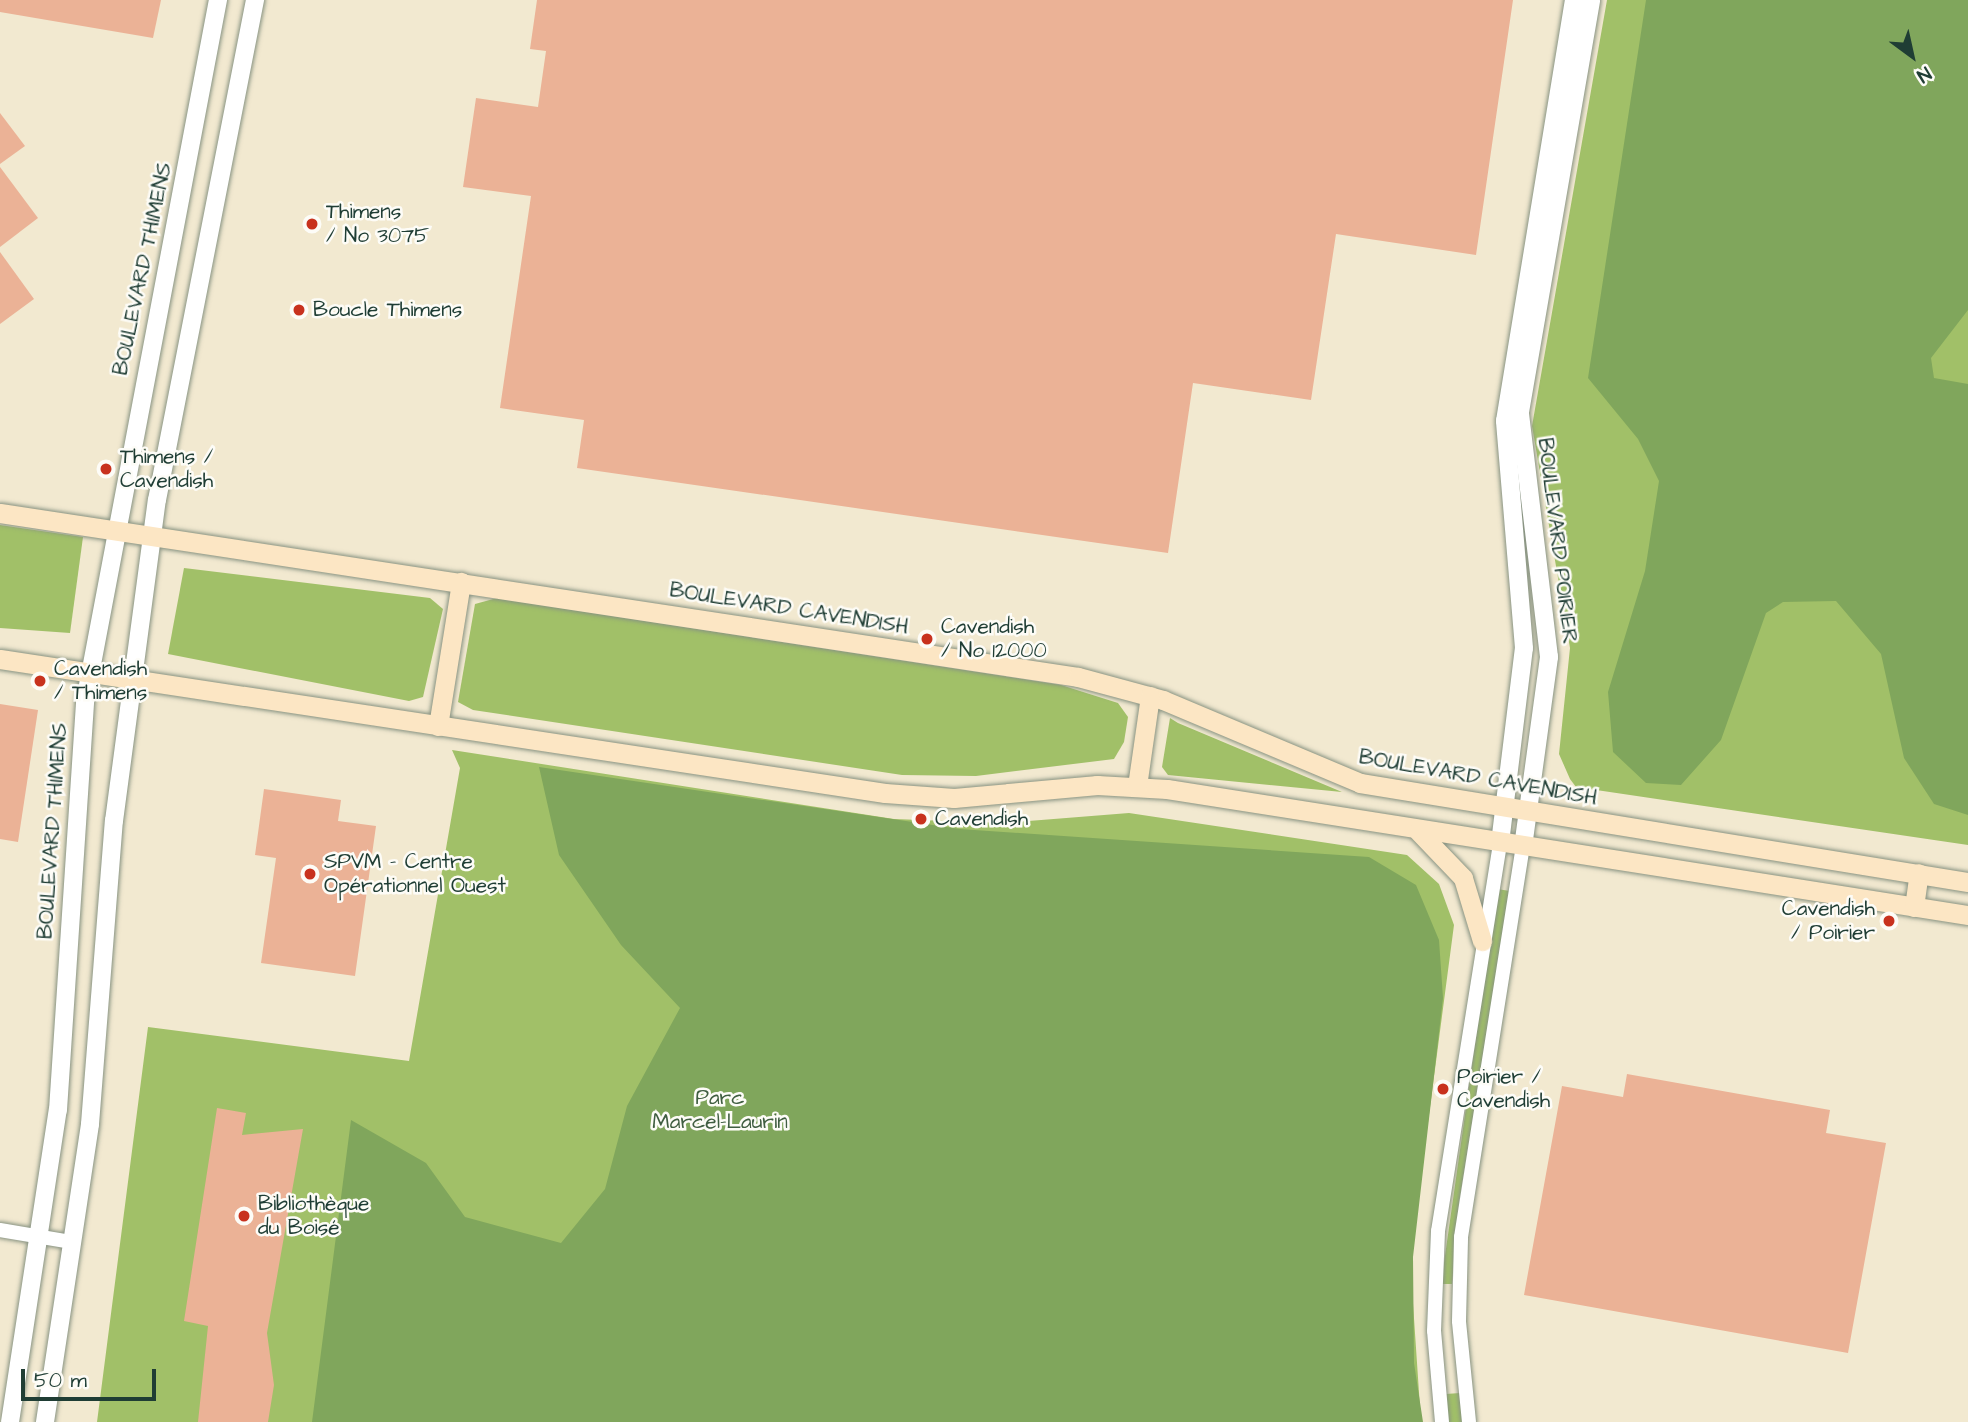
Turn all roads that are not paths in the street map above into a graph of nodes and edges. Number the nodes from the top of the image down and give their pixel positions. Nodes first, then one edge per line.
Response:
1 (218, 0) edge
2 (255, 0) edge
3 (1574, 0) edge
4 (1591, 0) edge
5 (0, 513) edge
6 (115, 530) junction
7 (155, 535) junction
8 (461, 582) junction
9 (0, 659) edge
10 (91, 673) junction
11 (133, 679) junction
12 (1150, 696) junction
13 (438, 726) junction
14 (1137, 786) junction
15 (1505, 808) junction
16 (1529, 812) junction
17 (1417, 830) junction
18 (1500, 843) junction
19 (1523, 847) junction
20 (1919, 873) junction
21 (1968, 882) edge
22 (1914, 908) junction
23 (1968, 915) edge
24 (1482, 941) junction
25 (0, 1230) edge
26 (39, 1236) junction
27 (72, 1242) junction
28 (10, 1422) edge
29 (45, 1422) edge
30 (1442, 1422) edge
31 (1469, 1422) edge

1 - 6 street, BOULEVARD THIMENS
2 - 7 street
3 - 15 street, BOULEVARD POIRIER
4 - 16 street, BOULEVARD POIRIER
5 - 6 main road, BOULEVARD CAVENDISH
6 - 7 main road, BOULEVARD CAVENDISH
6 - 10 street, BOULEVARD THIMENS
7 - 8 main road, BOULEVARD CAVENDISH
7 - 11 street
8 - 12 main road, BOULEVARD CAVENDISH
8 - 13 main road
9 - 10 main road
10 - 11 main road
10 - 26 street, BOULEVARD THIMENS
11 - 13 main road
11 - 27 street
12 - 14 main road
12 - 15 main road, BOULEVARD CAVENDISH
13 - 14 main road
14 - 17 main road
15 - 16 main road, BOULEVARD CAVENDISH
15 - 18 street, BOULEVARD POIRIER
16 - 19 street, BOULEVARD POIRIER
16 - 20 main road, BOULEVARD CAVENDISH
17 - 18 main road
17 - 24 main road
18 - 19 main road
18 - 24 street, BOULEVARD POIRIER
19 - 22 main road
19 - 31 street, BOULEVARD POIRIER
20 - 21 main road, BOULEVARD CAVENDISH
20 - 22 main road
22 - 23 main road
24 - 30 street, BOULEVARD POIRIER
25 - 26 street
26 - 27 street
26 - 28 street, BOULEVARD THIMENS
27 - 29 street

